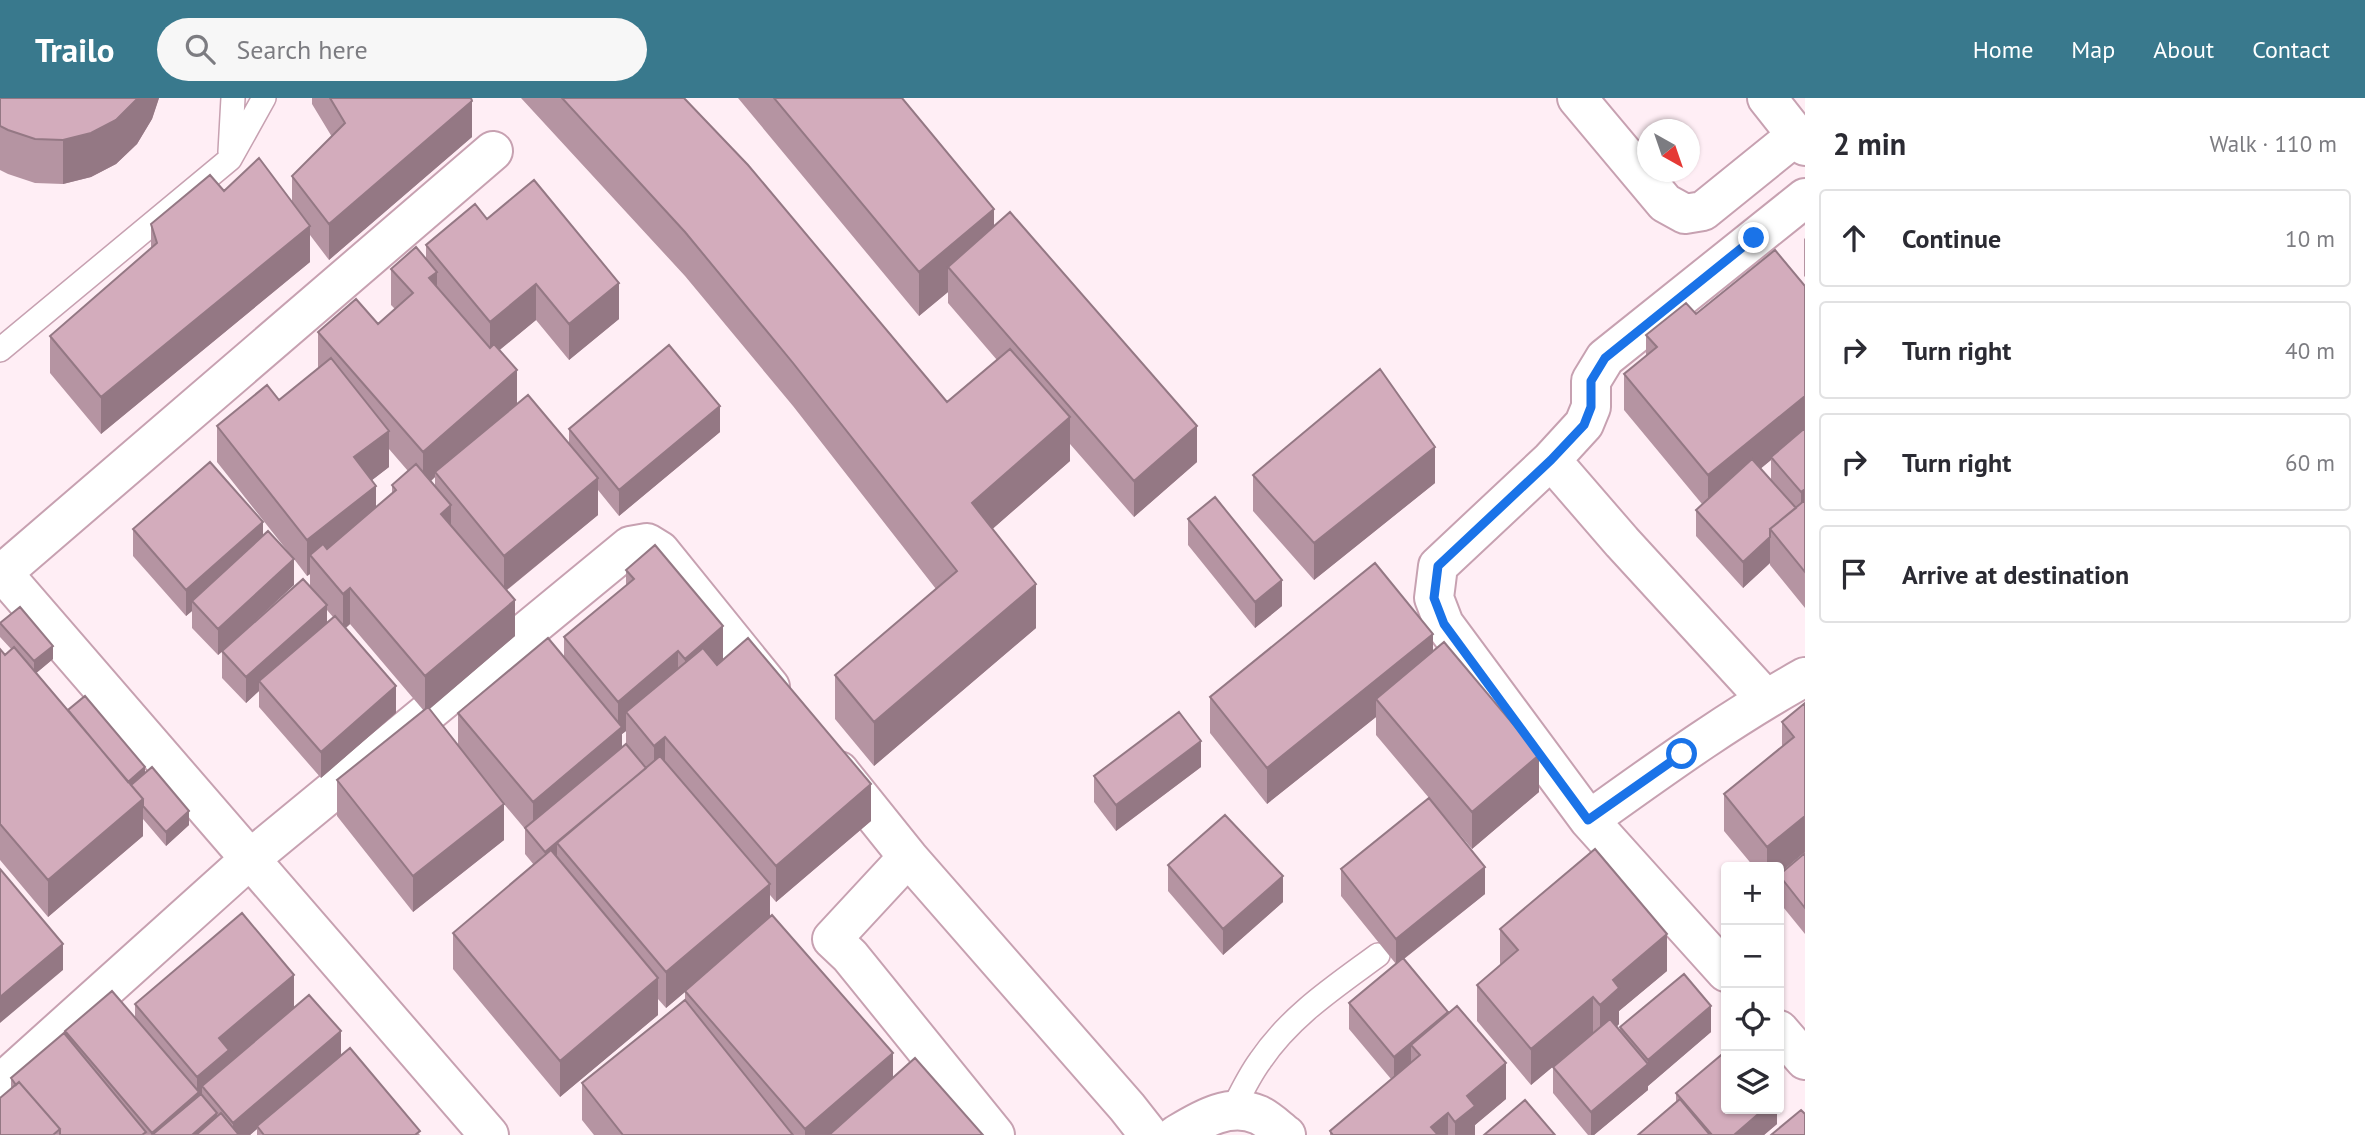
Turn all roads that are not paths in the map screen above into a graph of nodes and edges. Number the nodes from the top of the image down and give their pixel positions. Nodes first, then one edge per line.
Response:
1 (233, 98) edge
2 (264, 98) edge
3 (1577, 98) edge
4 (1767, 98) edge
5 (1801, 141) edge
6 (493, 151) dead end
7 (230, 159) junction
8 (1805, 198) edge
9 (1754, 238) junction
10 (1780, 268) edge
11 (3, 341) edge
12 (1551, 460) junction
13 (1, 573) edge
14 (1805, 677) edge
15 (1766, 699) junction
16 (789, 709) edge
17 (814, 741) edge
18 (1588, 820) junction
19 (908, 857) junction
20 (250, 859) junction
21 (1378, 955) dead end
22 (1721, 966) edge
23 (1784, 1036) edge
24 (1805, 1060) edge
25 (0, 1084) edge
26 (1233, 1109) junction
27 (489, 1135) edge
28 (995, 1135) edge
29 (1149, 1135) edge
30 (1176, 1135) edge
31 (1286, 1135) edge

1 - 7 lane
2 - 7 lane
3 - 5 street
4 - 5 street
6 - 13 street
7 - 11 lane
8 - 9 street
9 - 10 street
9 - 12 street
12 - 15 street
12 - 18 street
13 - 20 street
14 - 15 street
15 - 18 street
16 - 20 street
17 - 19 street
18 - 22 street
19 - 28 street
19 - 29 street
20 - 25 street
20 - 27 street
21 - 26 lane
23 - 24 street
26 - 30 street
26 - 31 street

